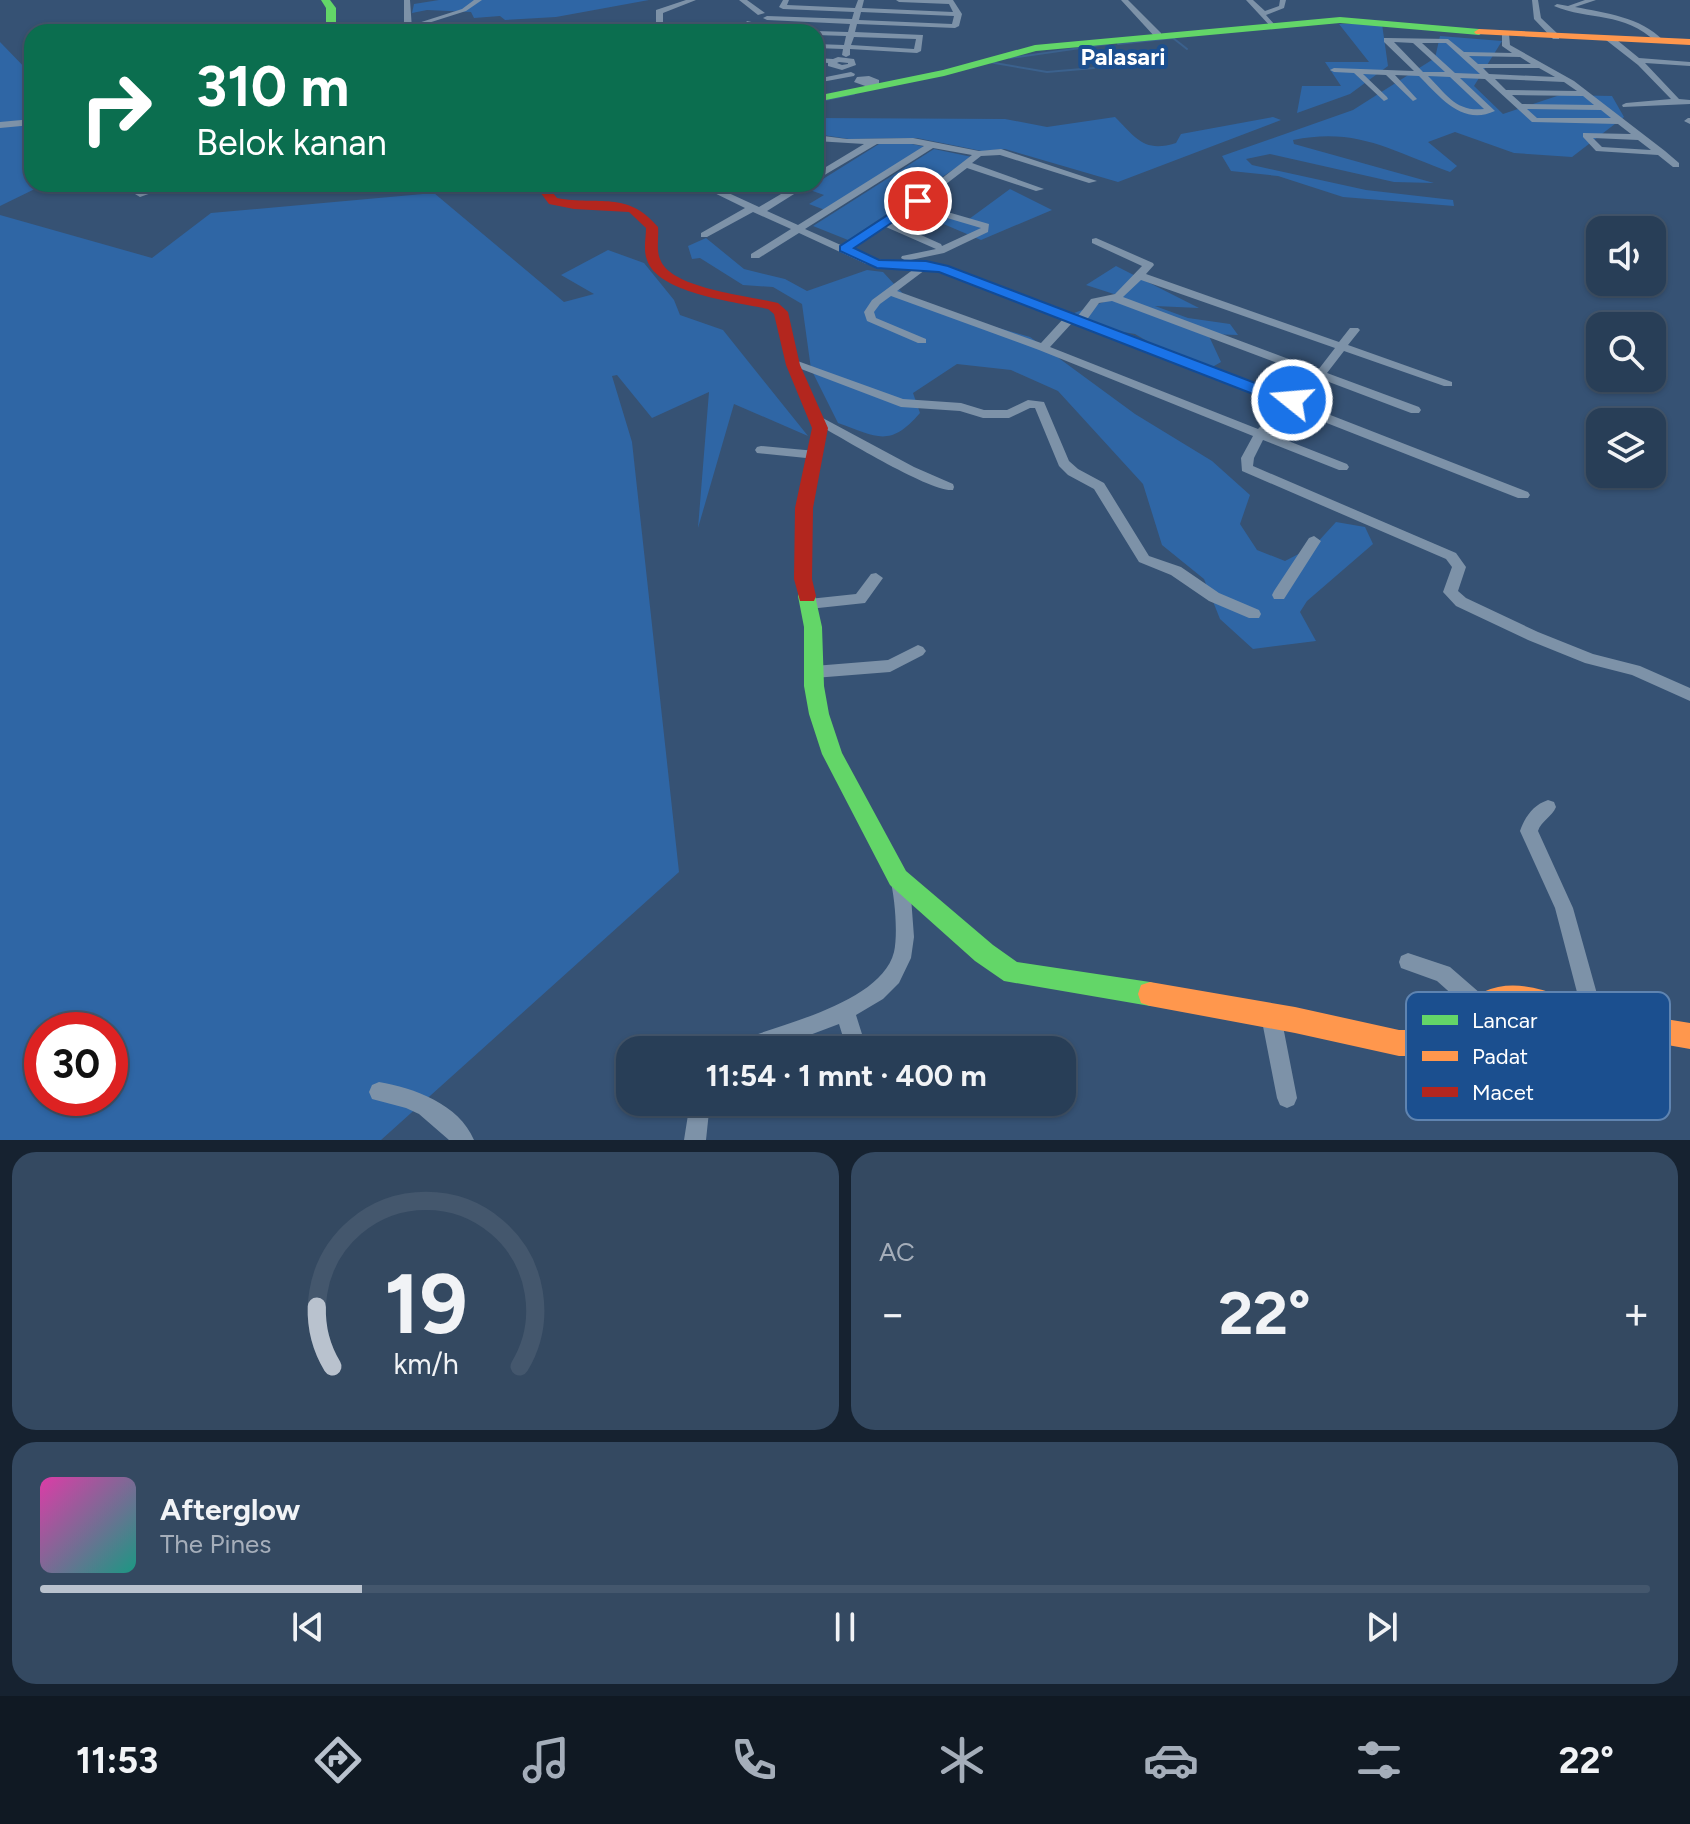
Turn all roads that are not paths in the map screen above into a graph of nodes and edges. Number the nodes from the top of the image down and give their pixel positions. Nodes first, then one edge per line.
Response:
1 (325, 0) edge
2 (407, 0) edge
3 (479, 0) edge
4 (693, 0) edge
5 (742, 0) edge
6 (786, 0) edge
7 (861, 0) edge
8 (899, 0) edge
9 (1124, 0) edge
10 (1249, 0) edge
11 (1283, 0) edge
12 (1535, 0) edge
13 (1593, 0) edge
14 (951, 1) edge
15 (1557, 6) dead end
16 (1570, 7) junction
17 (435, 10) dead end
18 (858, 10) junction
19 (958, 14) junction
20 (1267, 19) junction
21 (853, 22) junction
22 (747, 23) dead end
23 (331, 24) edge
24 (411, 24) edge
25 (416, 24) edge
26 (421, 24) edge
27 (660, 24) edge
28 (751, 24) edge
29 (824, 33) edge
30 (1505, 34) junction
31 (850, 35) junction
32 (1158, 35) junction
33 (1556, 37) junction
34 (1609, 38) junction
35 (1659, 40) junction
36 (1416, 41) junction
37 (1690, 42) edge
38 (824, 46) edge
39 (847, 47) junction
40 (1463, 54) junction
41 (1520, 55) junction
42 (1636, 60) junction
43 (824, 62) edge
44 (1690, 64) edge
45 (1477, 66) junction
46 (1540, 66) junction
47 (1334, 70) dead end
48 (1357, 72) junction
49 (1390, 74) junction
50 (859, 75) junction
51 (1422, 76) junction
52 (1455, 77) junction
53 (1491, 79) junction
54 (824, 80) edge
55 (1566, 80) junction
56 (1505, 92) junction
57 (1584, 94) junction
58 (824, 95) edge
59 (1384, 99) dead end
60 (1413, 99) dead end
61 (1677, 101) junction
62 (1690, 102) edge
63 (1626, 105) dead end
64 (1520, 106) junction
65 (1603, 108) junction
66 (1618, 121) junction
67 (24, 123) edge
68 (0, 125) edge
69 (1572, 135) dead end
70 (1586, 135) junction
71 (1642, 137) junction
72 (824, 138) edge
73 (875, 142) junction
74 (933, 144) junction
75 (1662, 153) junction
76 (979, 154) junction
77 (965, 164) junction
78 (1676, 165) dead end
79 (824, 172) edge
80 (1092, 181) dead end
81 (1039, 189) dead end
82 (146, 192) edge
83 (545, 192) edge
84 (727, 192) edge
85 (790, 192) edge
86 (140, 194) dead end
87 (912, 205) junction
88 (757, 209) junction
89 (886, 223) junction
90 (801, 229) junction
91 (704, 235) dead end
92 (1096, 241) dead end
93 (937, 246) dead end
94 (845, 249) junction
95 (755, 256) dead end
96 (870, 262) junction
97 (926, 265) junction
98 (1140, 276) junction
99 (889, 292) junction
100 (1115, 298) junction
101 (1075, 319) junction
102 (1354, 330) dead end
103 (922, 341) dead end
104 (1341, 347) junction
105 (1043, 348) junction
106 (792, 362) junction
107 (1320, 375) junction
108 (1448, 384) dead end
109 (1290, 403) junction
110 (1415, 410) dead end
111 (819, 420) junction
112 (1261, 434) junction
113 (761, 450) dead end
114 (816, 455) junction
115 (1343, 467) dead end
116 (948, 487) dead end
117 (1523, 495) dead end
118 (1314, 541) dead end
119 (876, 578) dead end
120 (1279, 595) dead end
121 (809, 604) junction
122 (1254, 614) dead end
123 (918, 651) dead end
124 (814, 672) junction
125 (1690, 695) edge
126 (1548, 807) dead end
127 (898, 878) junction
128 (1408, 962) dead end
129 (1464, 992) edge
130 (1587, 992) edge
131 (845, 1011) junction
132 (1271, 1016) junction
133 (1670, 1032) edge
134 (789, 1036) edge
135 (853, 1036) edge
136 (1690, 1036) edge
137 (1406, 1043) edge
138 (379, 1092) dead end
139 (1287, 1098) dead end
140 (698, 1116) edge
141 (463, 1140) edge
142 (695, 1140) edge

1 - 23 street
2 - 24 street
3 - 26 street
4 - 27 street
5 - 21 street
6 - 18 street
7 - 18 street
8 - 14 street
9 - 32 street
10 - 20 street
11 - 20 street
12 - 33 street
13 - 16 street
14 - 19 street
15 - 16 street
16 - 35 street
17 - 25 street
18 - 19 street
18 - 21 street
19 - 21 street
20 - 30 street
20 - 32 street
21 - 31 street
22 - 28 street
29 - 31 street
30 - 33 street
30 - 41 street
31 - 39 street
31 - 39 street
32 - 50 street
33 - 34 street
34 - 35 street
34 - 42 street
35 - 37 street
36 - 40 street
36 - 51 street
36 - 52 street
38 - 39 street
39 - 50 street
40 - 41 street
40 - 45 street
41 - 46 street
42 - 44 street
42 - 61 street
43 - 50 street
45 - 46 street
45 - 53 street
46 - 55 street
47 - 48 street
48 - 49 street
48 - 59 street
49 - 51 street
49 - 60 street
50 - 54 street
50 - 58 street
51 - 52 street
51 - 52 street
52 - 53 street
53 - 55 street
53 - 56 street
55 - 57 street
56 - 57 street
56 - 64 street
57 - 65 street
61 - 62 street
61 - 63 street
64 - 65 street
64 - 66 street
65 - 66 street
66 - 71 street
67 - 68 street
69 - 70 street
70 - 71 street
70 - 75 street
71 - 75 street
72 - 73 street
73 - 74 street
73 - 79 street
74 - 76 street
74 - 90 street
75 - 78 street
76 - 77 street
76 - 80 street
77 - 81 street
77 - 87 street
82 - 86 street
83 - 106 street
84 - 88 street
85 - 88 street
87 - 89 street
87 - 96 street
88 - 90 street
88 - 91 street
89 - 93 street
89 - 94 street
90 - 94 street
90 - 95 street
92 - 98 street
94 - 96 street
96 - 97 street
97 - 99 street
97 - 101 street
98 - 100 street
98 - 104 street
99 - 103 street
99 - 105 street
100 - 101 street
100 - 107 street
101 - 105 street
101 - 109 street
102 - 104 street
104 - 107 street
104 - 108 street
105 - 112 street
106 - 111 street
106 - 122 street
107 - 109 street
107 - 110 street
109 - 112 street
109 - 117 street
111 - 114 street
111 - 116 street
112 - 115 street
112 - 125 street
113 - 114 street
114 - 121 street
118 - 120 street
119 - 121 street
121 - 124 street
123 - 124 street
124 - 127 street
126 - 130 street
127 - 131 street
127 - 132 street
128 - 129 street
131 - 134 street
131 - 135 street
132 - 137 street
132 - 139 street
133 - 136 street
138 - 141 street
140 - 142 street

